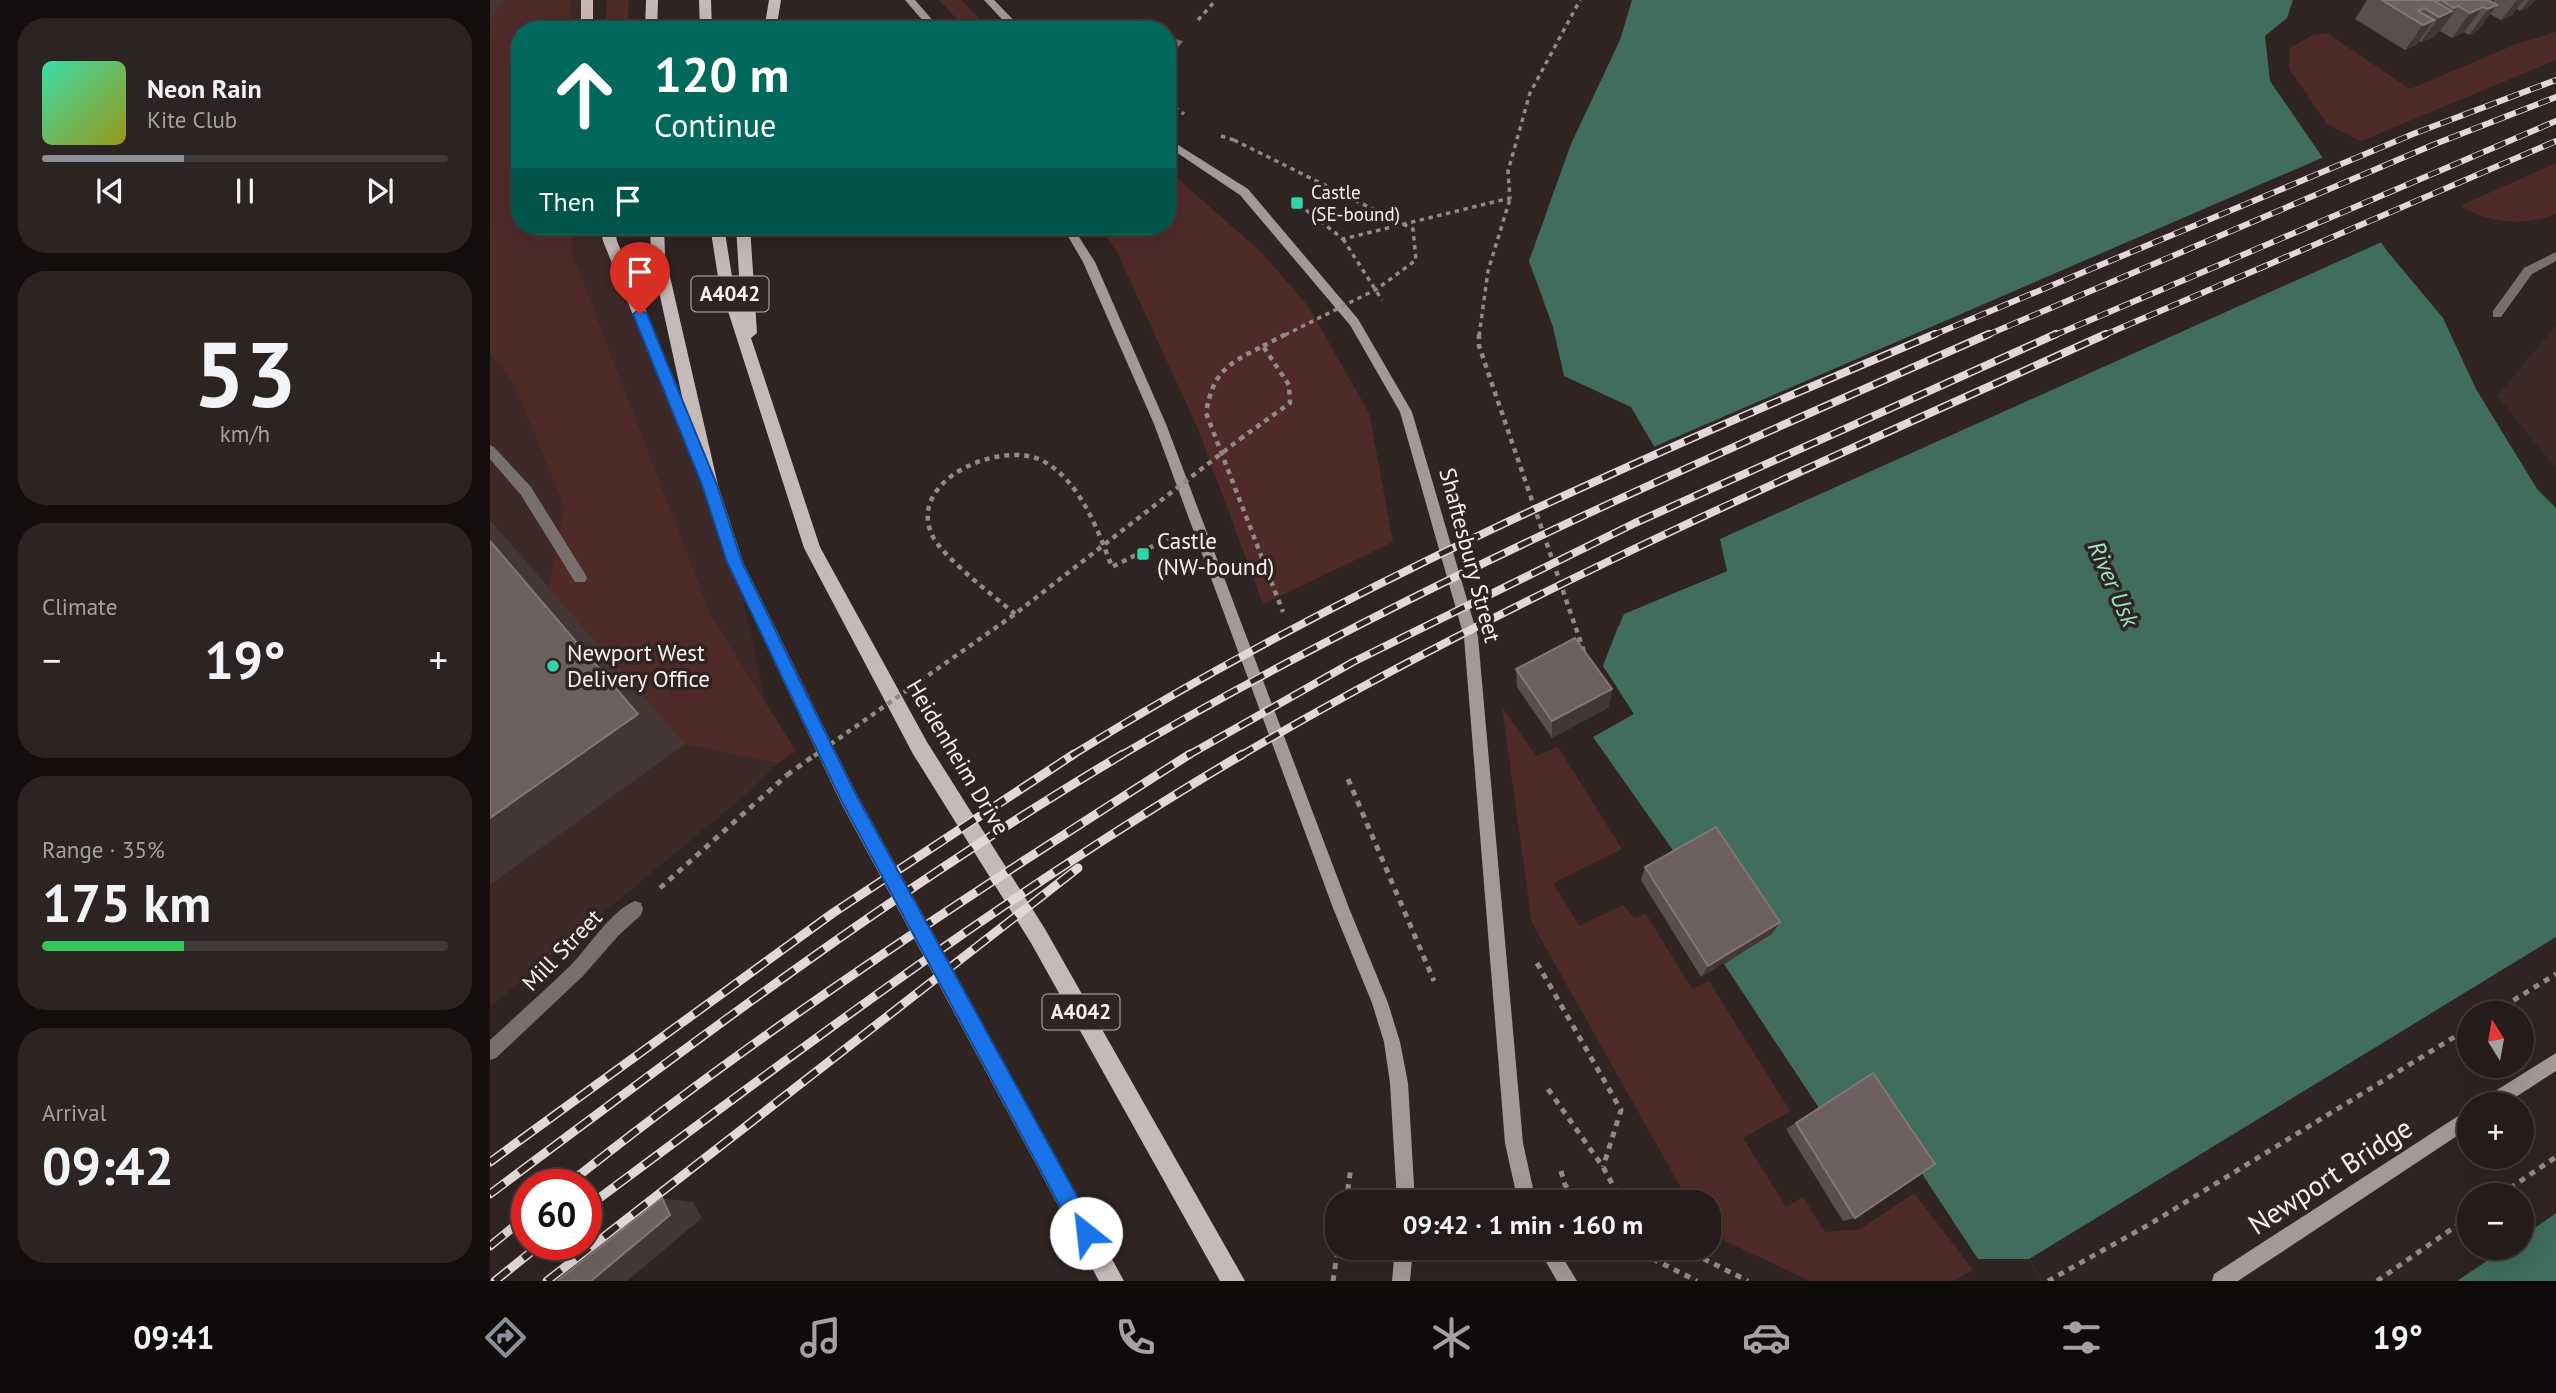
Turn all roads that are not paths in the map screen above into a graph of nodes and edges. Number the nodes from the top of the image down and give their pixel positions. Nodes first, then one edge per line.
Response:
1 (587, 0) edge
2 (652, 0) edge
3 (705, 0) edge
4 (775, 0) edge
5 (910, 0) edge
6 (989, 0) edge
7 (587, 21) edge
8 (651, 21) edge
9 (706, 21) edge
10 (772, 21) edge
11 (928, 21) edge
12 (1009, 21) edge
13 (1178, 41) dead end
14 (1176, 44) edge
15 (1176, 147) edge
16 (609, 235) edge
17 (657, 235) edge
18 (718, 235) edge
19 (744, 235) edge
20 (1072, 235) edge
21 (2556, 256) edge
22 (2497, 314) dead end
23 (752, 361) junction
24 (490, 450) edge
25 (710, 485) junction
26 (580, 578) dead end
27 (635, 909) road end
28 (490, 1052) edge
29 (2556, 1061) edge
30 (2508, 1092) edge
31 (2457, 1126) edge
32 (1405, 1190) edge
33 (1524, 1190) edge
34 (1403, 1260) edge
35 (1555, 1260) edge
36 (1112, 1281) edge
37 (1234, 1281) edge
38 (1401, 1281) edge
39 (1568, 1281) edge
40 (2221, 1281) edge

1 - 7 main road
2 - 8 main road
3 - 9 main road
4 - 10 main road
5 - 11 main road
6 - 12 main road
13 - 14 street
15 - 33 main road, Shaftesbury Street
16 - 25 main road, A4042
17 - 25 main road, A4042
18 - 23 main road, Heidenheim Drive / A4042
19 - 23 main road, A4042
20 - 32 main road
21 - 22 street
23 - 37 main road, Heidenheim Drive / A4042
24 - 26 street
25 - 36 main road, A4042
27 - 28 street, Mill Street
29 - 30 main road
31 - 40 main road, Newport Bridge
34 - 38 main road
35 - 39 main road

